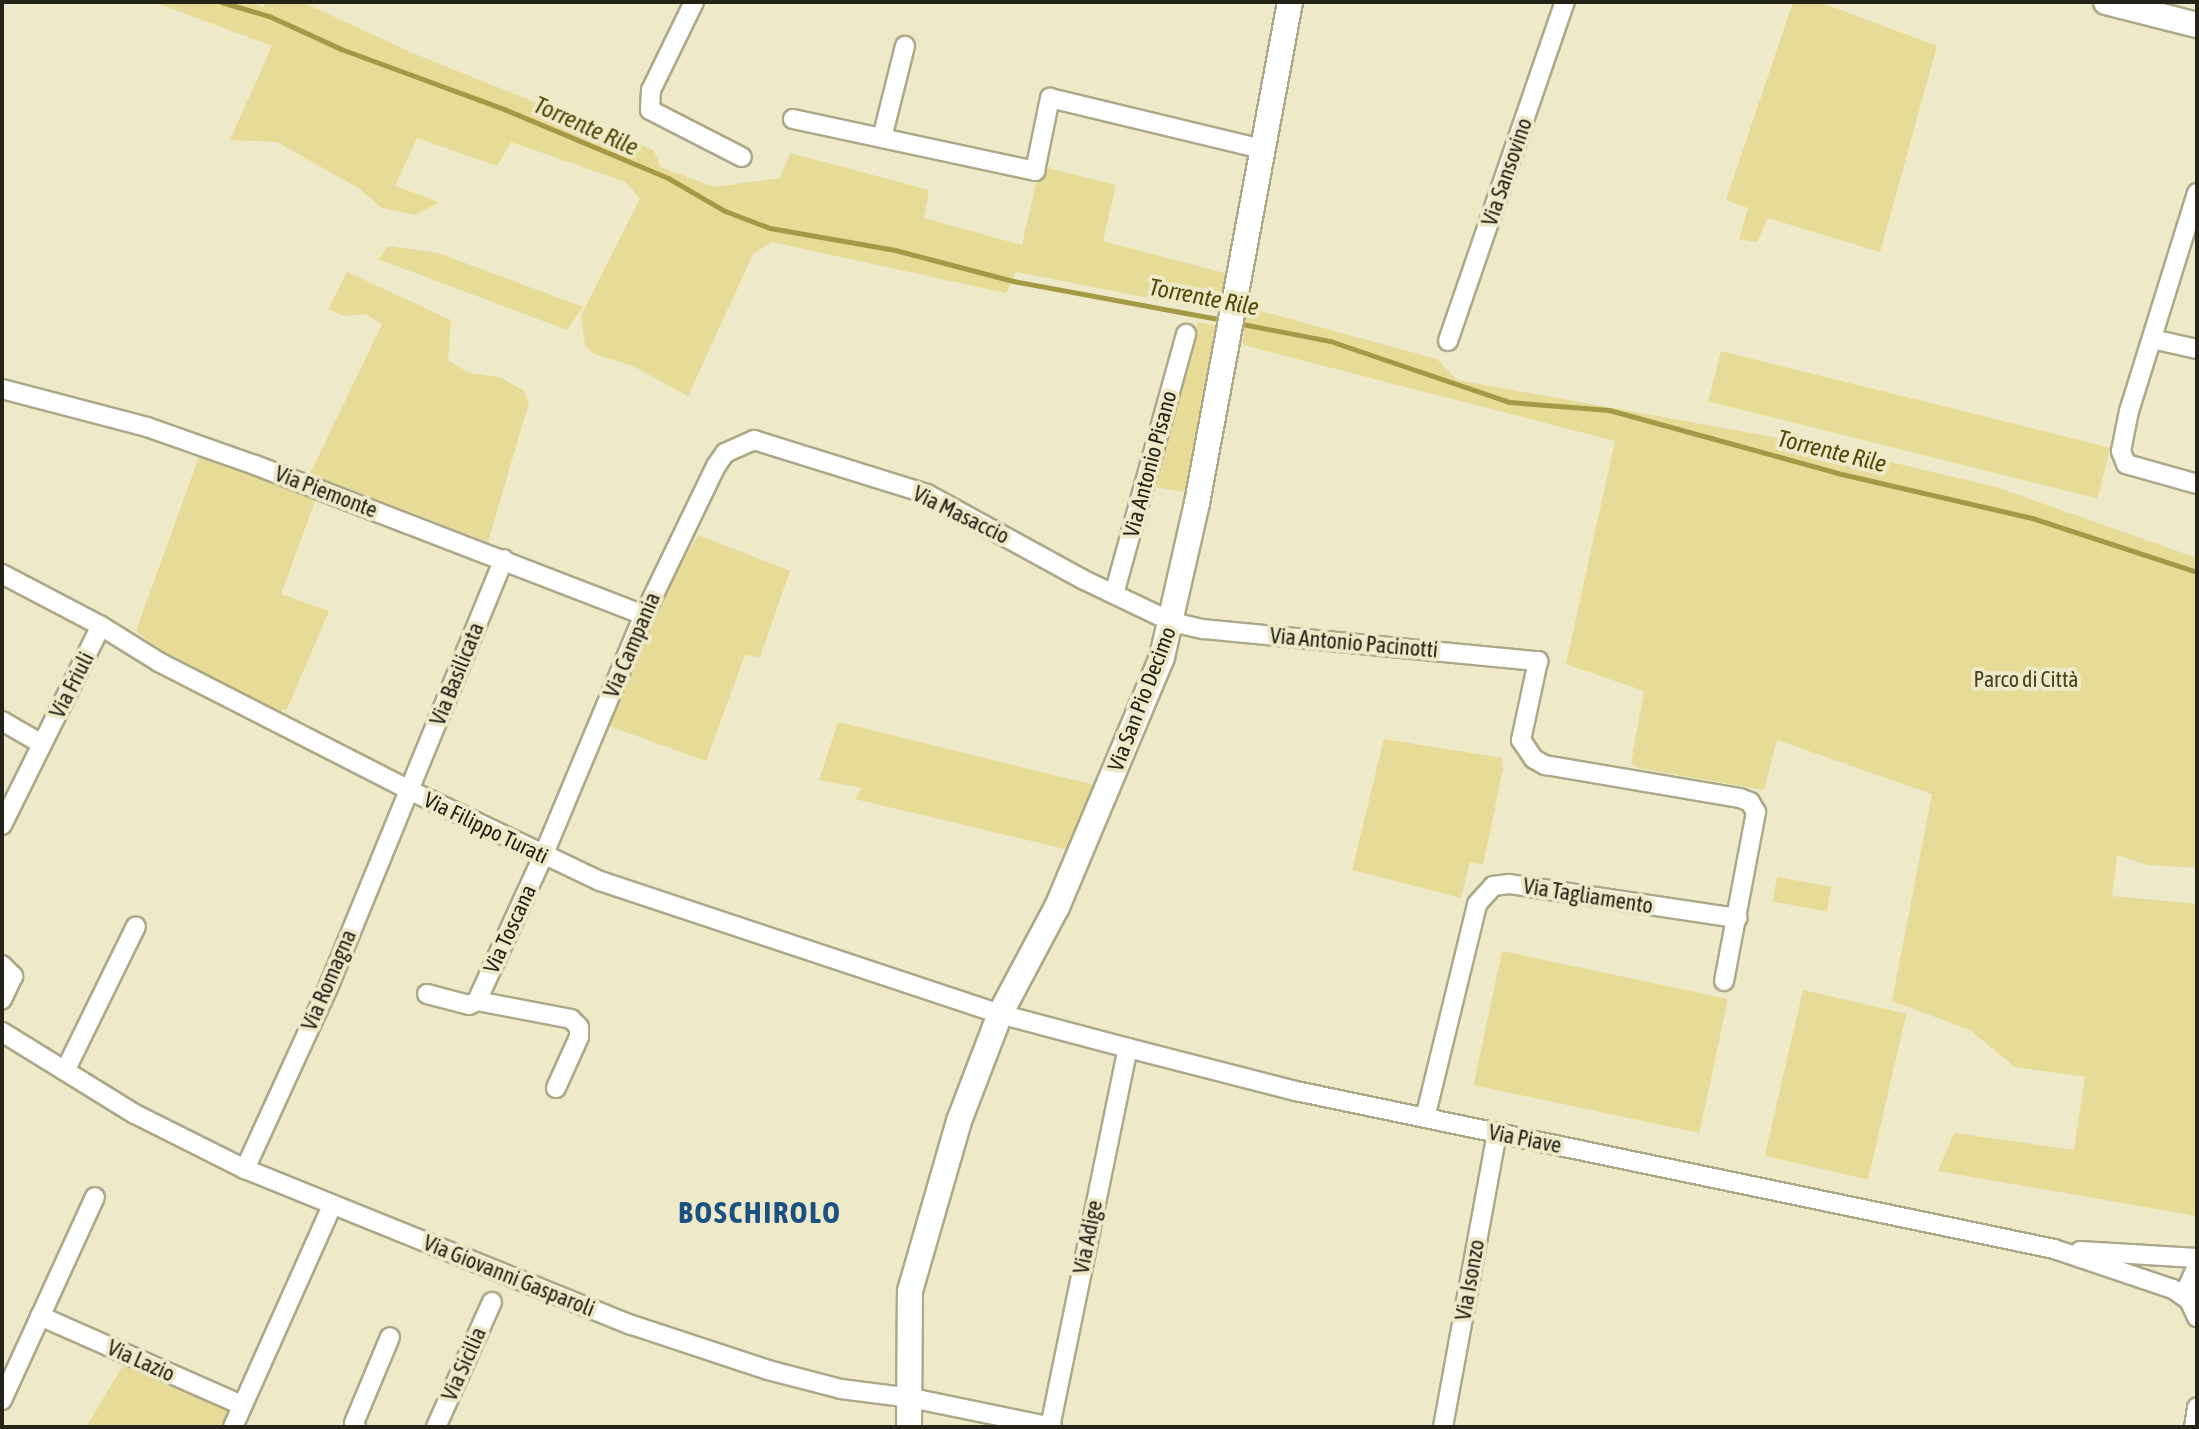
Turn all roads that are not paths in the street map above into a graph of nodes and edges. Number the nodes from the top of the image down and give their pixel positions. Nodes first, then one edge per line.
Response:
1 (694, 2) edge
2 (1290, 2) edge
3 (1565, 2) edge
4 (2106, 2) edge
5 (2197, 25) edge
6 (905, 46) dead end
7 (793, 119) dead end
8 (882, 138) junction
9 (1262, 149) junction
10 (742, 157) dead end
11 (2197, 193) edge
12 (2190, 243) edge
13 (1186, 334) dead end
14 (2152, 339) junction
15 (1448, 341) dead end
16 (2197, 349) edge
17 (2, 389) edge
18 (739, 444) joint
19 (2197, 484) edge
20 (504, 559) junction
21 (2, 574) edge
22 (1114, 594) junction
23 (644, 615) junction
24 (1172, 622) junction
25 (101, 626) junction
26 (2, 721) edge
27 (42, 744) junction
28 (409, 790) junction
29 (2, 825) edge
30 (543, 856) junction
31 (1737, 918) junction
32 (136, 926) dead end
33 (2, 965) edge
34 (1724, 981) dead end
35 (427, 994) dead end
36 (2, 1000) edge
37 (477, 1001) junction
38 (1000, 1014) junction
39 (3, 1036) edge
40 (1128, 1048) junction
41 (65, 1071) junction
42 (556, 1088) dead end
43 (1425, 1118) junction
44 (1497, 1133) junction
45 (245, 1169) junction
46 (95, 1197) dead end
47 (332, 1206) junction
48 (2054, 1249) junction
49 (2197, 1258) edge
50 (2197, 1266) edge
51 (492, 1302) dead end
52 (2193, 1308) edge
53 (40, 1316) junction
54 (390, 1337) dead end
55 (911, 1398) junction
56 (2, 1400) edge
57 (242, 1405) junction
58 (2197, 1407) edge
59 (233, 1427) edge
60 (356, 1427) edge
61 (436, 1427) edge
62 (909, 1427) edge
63 (1051, 1427) edge
64 (1443, 1427) edge
65 (2194, 1427) edge

1 - 10 street
2 - 9 street, Via San Pio Decimo
3 - 15 street, Via Sansovino
4 - 5 street
6 - 8 street
7 - 8 street
8 - 9 street
9 - 24 street, Via San Pio Decimo
11 - 12 street
12 - 14 street
13 - 22 street, Via Antonio Pisano
14 - 16 street
14 - 19 street
17 - 20 street, Via Piemonte
18 - 22 street, Via Masaccio
18 - 23 street, Via Campania
20 - 23 street, Via Piemonte
20 - 28 street, Via Basilicata
21 - 25 street, Via Filippo Turati
22 - 24 street, Via Masaccio
23 - 30 street, Via Campania
24 - 31 street, Via Antonio Pacinotti
24 - 38 street, Via San Pio Decimo
25 - 27 street, Via Friuli
25 - 28 street, Via Filippo Turati
26 - 27 street, Via Friuli
27 - 29 street, Via Friuli
28 - 30 street, Via Filippo Turati
28 - 45 street, Via Romagna
30 - 37 street, Via Toscana
30 - 38 street, Via Filippo Turati
31 - 34 street
31 - 43 street, Via Tagliamento
32 - 41 street
33 - 36 street
35 - 37 street, Via Toscana
37 - 42 street, Via Toscana
38 - 40 street, Via Piave
38 - 55 street, Via San Pio Decimo
39 - 41 street, Via Giovanni Gasparoli
40 - 43 street, Via Piave
40 - 63 street, Via Adige
41 - 45 street, Via Giovanni Gasparoli
43 - 44 street, Via Piave
44 - 48 street, Via Piave
44 - 64 street, Via Isonzo
45 - 47 street, Via Giovanni Gasparoli
46 - 53 street
47 - 55 street, Via Giovanni Gasparoli
47 - 57 street
48 - 49 street, Via Piave
48 - 52 street, Via Piave
50 - 52 street
51 - 61 street, Via Sicilia
53 - 56 street
53 - 57 street, Via Lazio
54 - 60 street
55 - 62 street, Via San Pio Decimo
55 - 63 street, Via Giovanni Gasparoli
57 - 59 street
58 - 65 street

